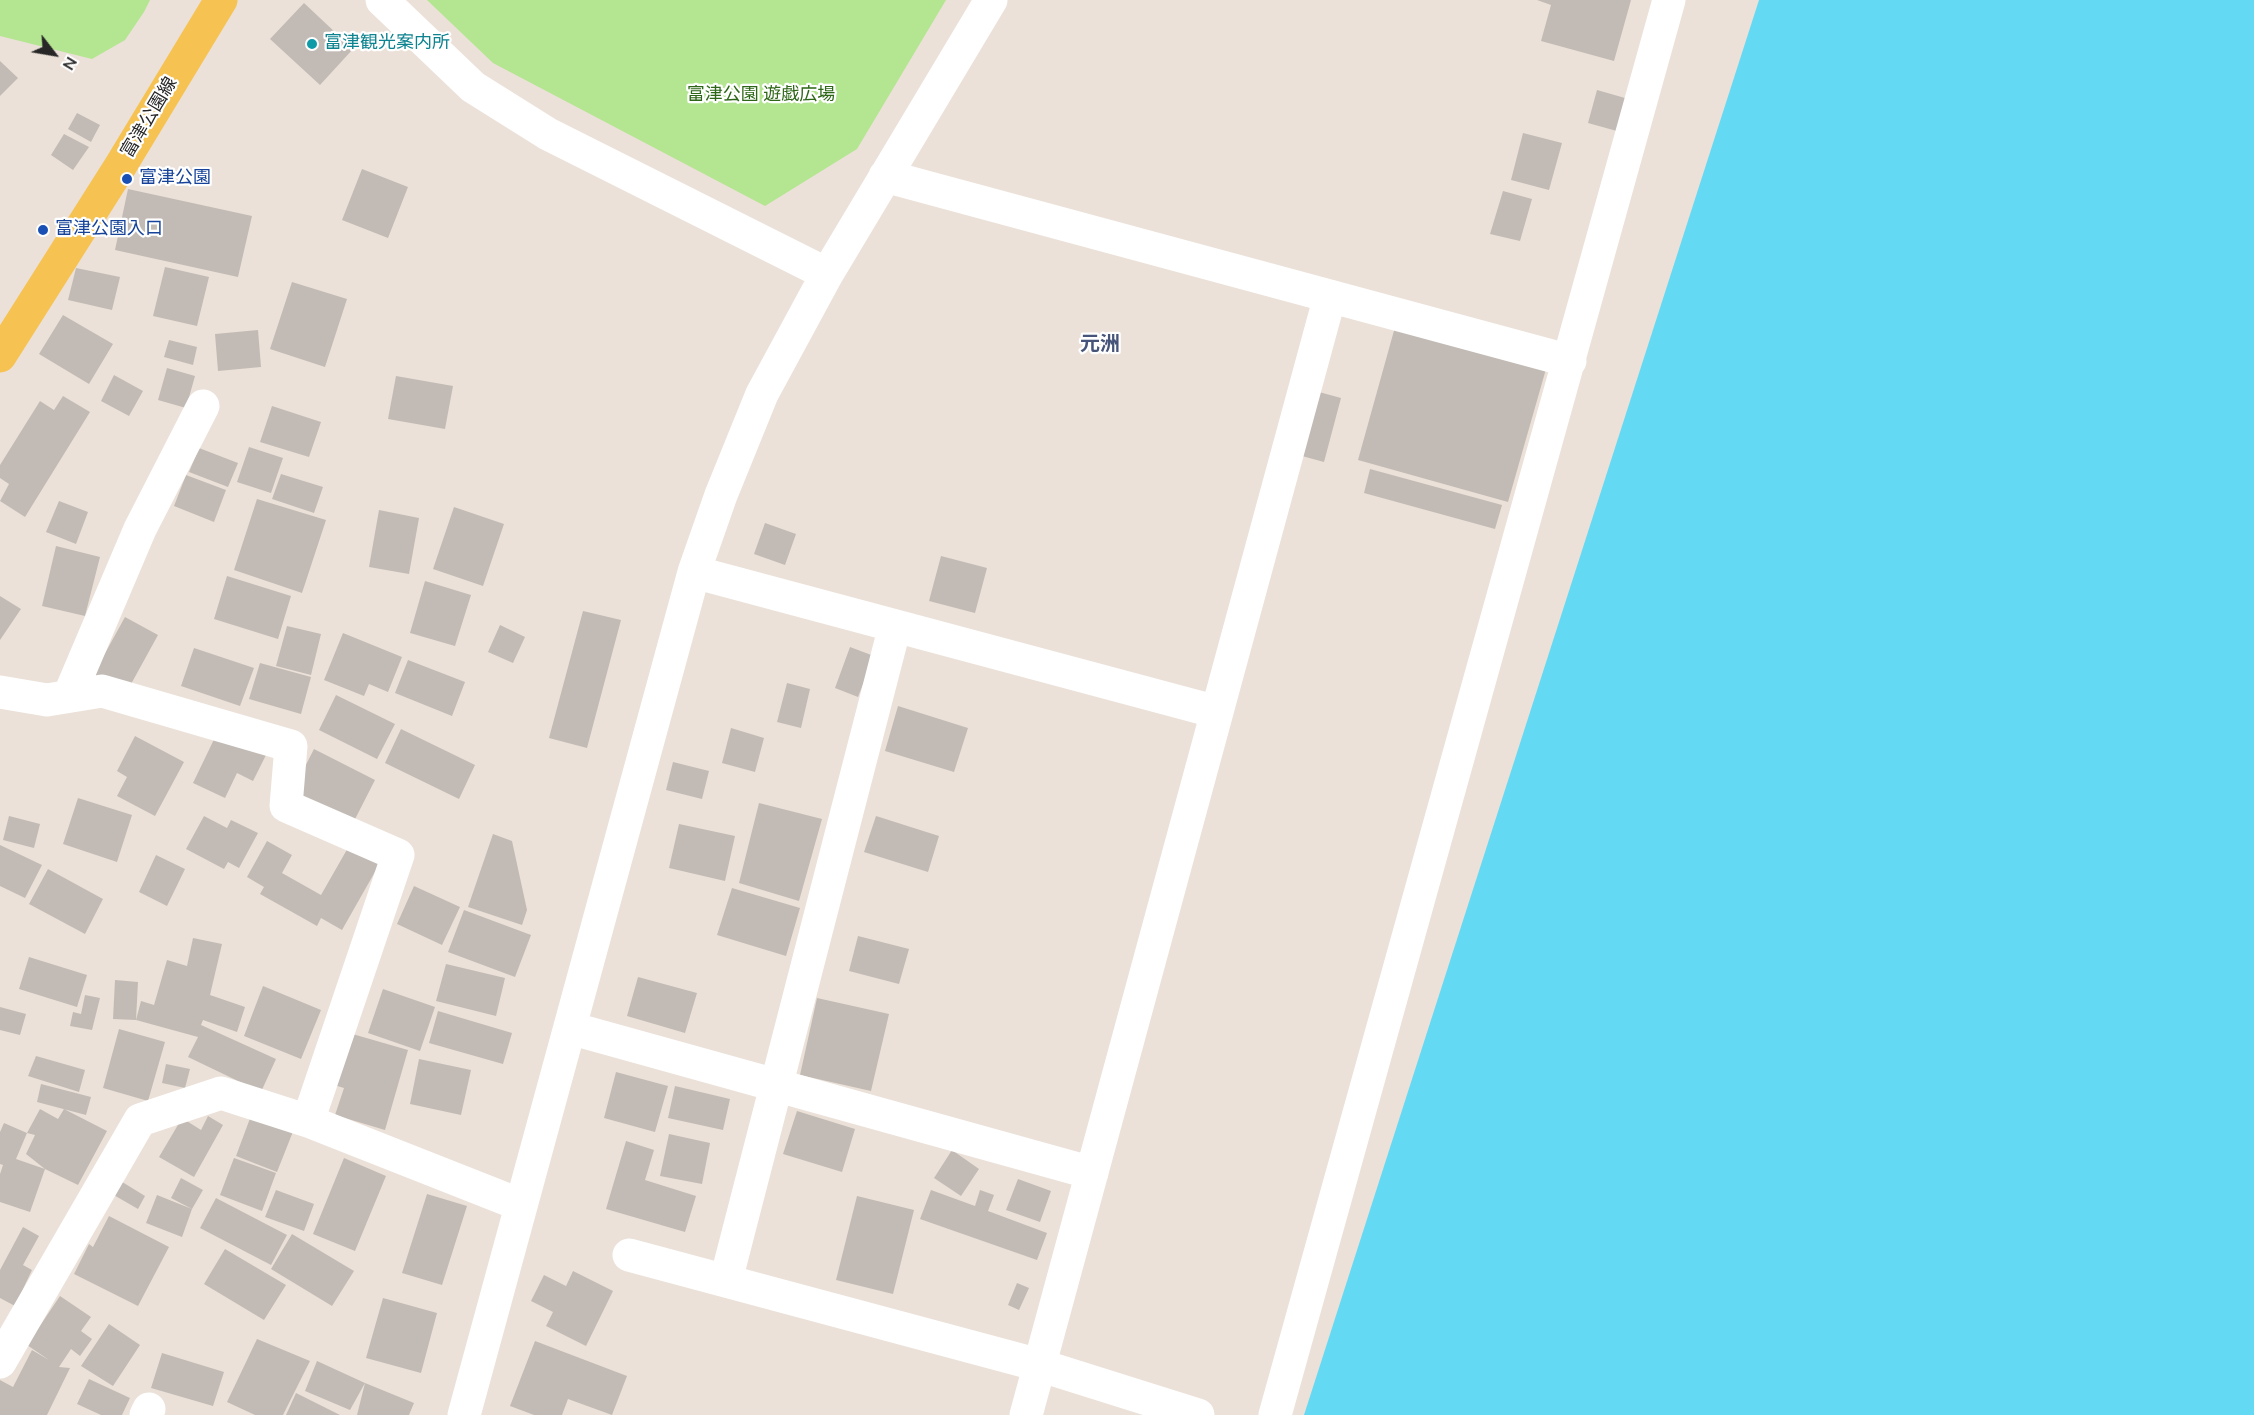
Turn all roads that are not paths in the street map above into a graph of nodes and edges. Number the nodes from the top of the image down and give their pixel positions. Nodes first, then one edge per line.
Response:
1 (221, 0) edge
2 (382, 0) edge
3 (991, 0) edge
4 (1669, 0) edge
5 (885, 176) junction
6 (826, 274) junction
7 (1330, 296) junction
8 (0, 356) edge
9 (1570, 360) junction
10 (203, 406) dead end
11 (694, 572) junction
12 (895, 626) junction
13 (0, 692) edge
14 (69, 696) junction
15 (1217, 712) junction
16 (570, 1028) junction
17 (776, 1085) junction
18 (308, 1121) junction
19 (1092, 1173) junction
20 (521, 1205) junction
21 (629, 1255) dead end
22 (726, 1280) junction
23 (0, 1362) edge
24 (1039, 1365) junction
25 (464, 1415) edge
26 (1026, 1415) edge
27 (1198, 1415) edge
28 (1275, 1415) edge

1 - 8 main road, 富津公園線
2 - 6 street
3 - 5 street
4 - 9 street
5 - 6 street
5 - 7 street
6 - 11 street
7 - 9 street
7 - 15 street
9 - 28 street
10 - 14 street
11 - 12 street
11 - 16 street
12 - 15 street
12 - 17 street
13 - 14 street
14 - 18 street
15 - 19 street
16 - 17 street
16 - 20 street
17 - 19 street
17 - 22 street
18 - 20 street
18 - 23 street
19 - 24 street
20 - 25 street
21 - 22 street
22 - 24 street
24 - 26 street
24 - 27 street

